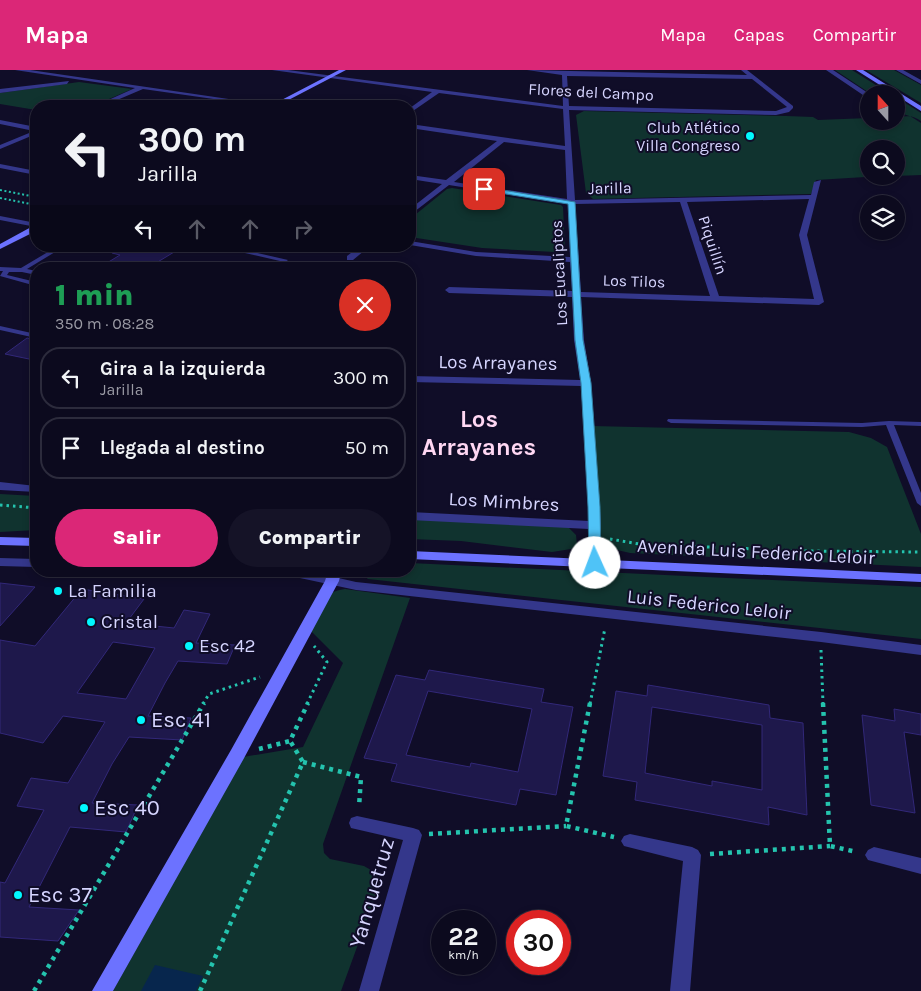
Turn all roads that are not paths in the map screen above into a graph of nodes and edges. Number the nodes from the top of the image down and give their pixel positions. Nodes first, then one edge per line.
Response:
1 (18, 70) edge
2 (82, 70) edge
3 (275, 70) edge
4 (343, 70) edge
5 (530, 70) edge
6 (744, 70) edge
7 (830, 70) edge
8 (859, 70) edge
9 (899, 70) edge
10 (564, 72) edge
11 (64, 77) junction
12 (329, 77) junction
13 (752, 77) junction
14 (82, 80) junction
15 (921, 82) edge
16 (39, 86) junction
17 (143, 87) junction
18 (0, 91) edge
19 (438, 91) junction
20 (860, 91) edge
21 (112, 100) edge
22 (232, 100) edge
23 (285, 100) edge
24 (416, 106) edge
25 (566, 108) junction
26 (921, 108) edge
27 (0, 122) edge
28 (416, 127) edge
29 (30, 129) edge
30 (30, 133) edge
31 (503, 139) junction
32 (0, 147) edge
33 (569, 149) junction
34 (0, 166) edge
35 (30, 172) edge
36 (416, 178) edge
37 (818, 182) dead end
38 (449, 183) junction
39 (813, 197) junction
40 (684, 200) junction
41 (572, 202) junction
42 (416, 208) edge
43 (0, 218) edge
44 (30, 226) edge
45 (30, 230) edge
46 (416, 244) edge
47 (0, 247) edge
48 (52, 252) edge
49 (246, 252) edge
50 (358, 252) edge
51 (350, 258) dead end
52 (575, 260) junction
53 (35, 262) edge
54 (282, 262) edge
55 (30, 265) edge
56 (3, 270) edge
57 (22, 270) junction
58 (30, 272) edge
59 (1, 277) edge
60 (30, 283) edge
61 (449, 290) dead end
62 (577, 294) junction
63 (715, 298) junction
64 (0, 328) edge
65 (30, 335) edge
66 (416, 379) edge
67 (586, 383) junction
68 (671, 421) dead end
69 (889, 423) junction
70 (921, 424) edge
71 (0, 486) edge
72 (30, 488) edge
73 (921, 503) edge
74 (416, 516) edge
75 (595, 525) junction
76 (0, 540) edge
77 (30, 542) edge
78 (416, 555) edge
79 (0, 562) edge
80 (30, 563) edge
81 (595, 563) junction
82 (333, 577) edge
83 (336, 577) edge
84 (921, 578) edge
85 (921, 650) edge
86 (357, 823) road end
87 (630, 841) road end
88 (874, 855) road end
89 (921, 866) edge
90 (102, 991) edge
91 (369, 991) edge
92 (680, 991) edge

1 - 11 street
2 - 11 street
3 - 12 street, Flores del Campo
4 - 12 main road
5 - 10 street
6 - 13 street
7 - 20 street
8 - 26 main road
9 - 15 street
10 - 13 street
10 - 25 street, Los Eucaliptos
11 - 14 street
11 - 16 street
12 - 19 street, Flores del Campo
12 - 23 main road
13 - 25 street, Flores del Campo
14 - 16 street
14 - 17 street
16 - 18 street
17 - 21 street
17 - 22 street
19 - 24 street
19 - 25 street, Flores del Campo
25 - 33 street, Los Eucaliptos
27 - 29 street
28 - 31 street
30 - 32 street
31 - 33 street
31 - 38 street
33 - 41 street, Los Eucaliptos
34 - 35 street
36 - 38 street, Jarilla
37 - 39 street
38 - 41 street, Jarilla
38 - 42 street
39 - 40 street, Jarilla
39 - 63 street, Los Tilos
40 - 41 street, Jarilla
40 - 63 street, Piquillín
41 - 52 street, Los Eucaliptos
43 - 44 street
45 - 47 main road
46 - 52 street
48 - 53 lane
49 - 54 lane
50 - 51 street
52 - 62 street, Los Eucaliptos
55 - 57 lane
56 - 57 lane
56 - 59 lane
57 - 58 lane
59 - 60 lane
61 - 62 street, Los Tilos
62 - 63 street, Los Tilos
62 - 67 street, Los Eucaliptos
64 - 65 lane
66 - 67 street, Los Arrayanes
67 - 75 street, Los Eucaliptos
68 - 69 lane
69 - 70 lane
69 - 73 lane
71 - 72 street
74 - 75 street, Los Mimbres
75 - 81 street, Los Eucaliptos
76 - 77 main road
78 - 81 main road, Avenida Luis Federico Leloir
79 - 80 street
81 - 84 main road, Avenida Luis Federico Leloir
82 - 90 main road
83 - 85 street, Luis Federico Leloir
86 - 91 street, Yanquetruz
87 - 92 street
88 - 89 street

